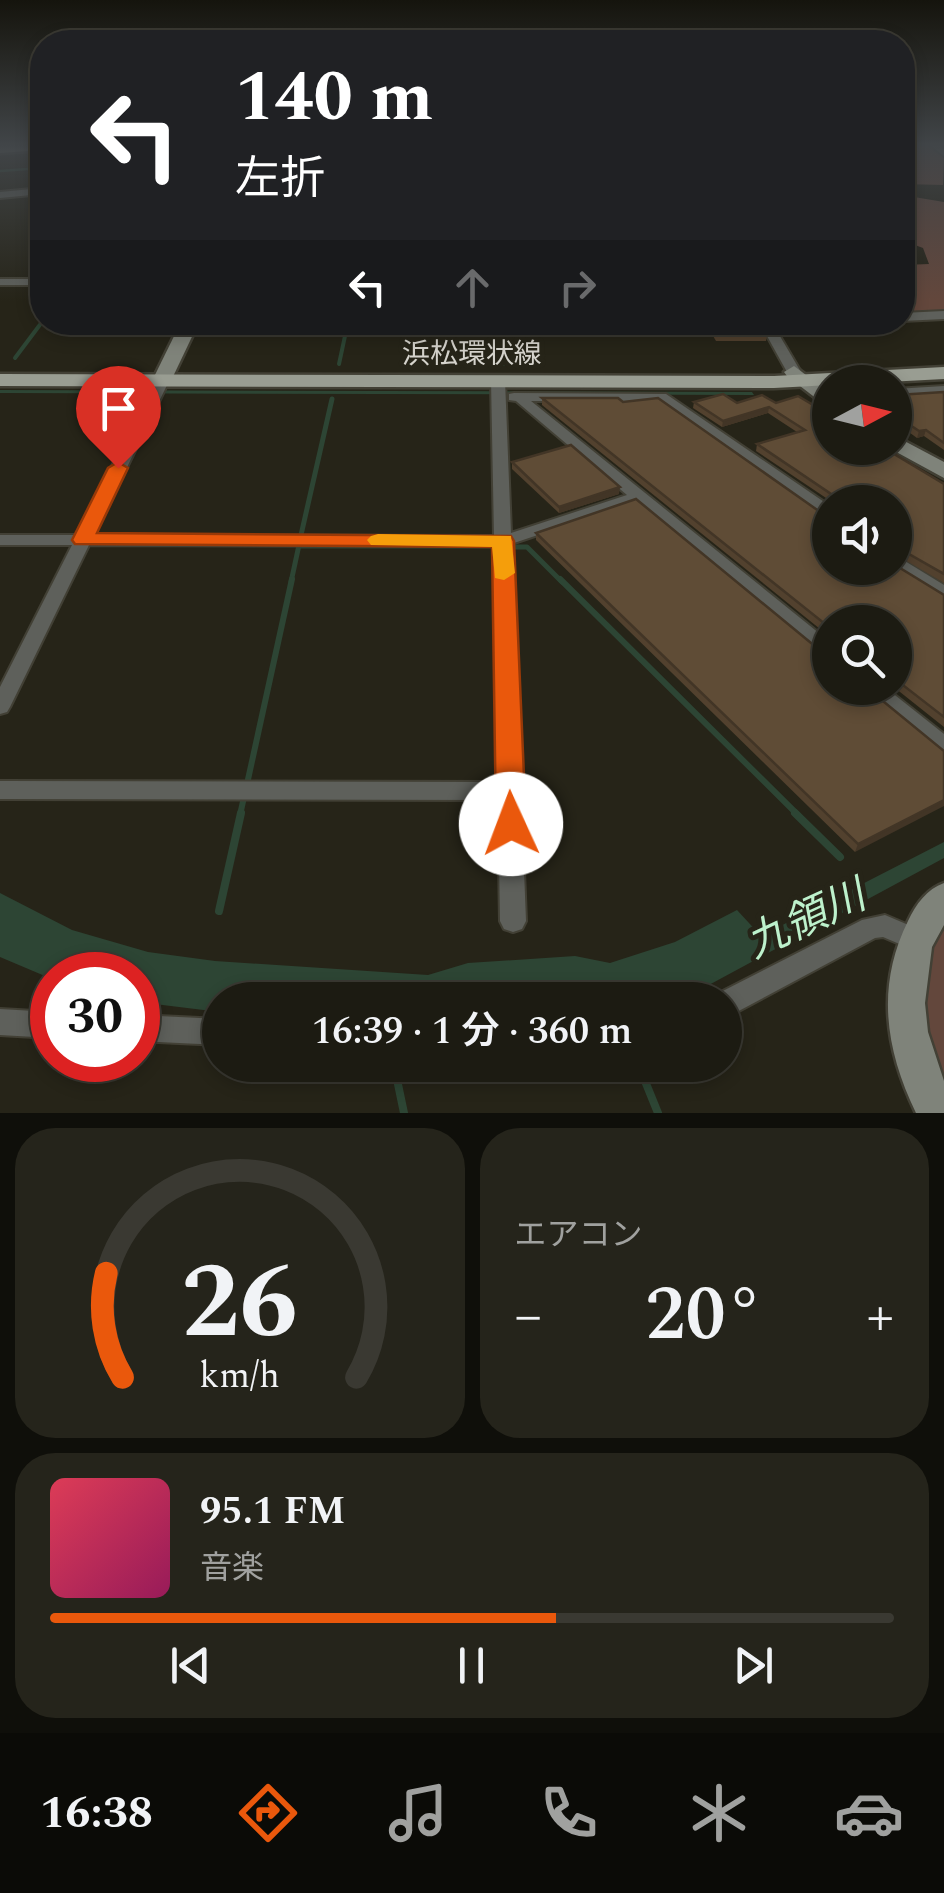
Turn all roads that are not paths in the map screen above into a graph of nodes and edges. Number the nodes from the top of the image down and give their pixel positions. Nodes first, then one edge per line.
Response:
1 (0, 282) edge
2 (30, 282) edge
3 (944, 315) edge
4 (915, 316) edge
5 (184, 335) edge
6 (773, 335) edge
7 (944, 364) edge
8 (0, 372) edge
9 (944, 372) edge
10 (799, 377) junction
11 (0, 380) edge
12 (160, 384) junction
13 (812, 388) edge
14 (498, 390) junction
15 (944, 390) edge
16 (912, 392) edge
17 (522, 397) junction
18 (912, 452) edge
19 (944, 471) edge
20 (638, 496) junction
21 (812, 502) edge
22 (0, 540) edge
23 (83, 540) junction
24 (503, 541) junction
25 (912, 572) edge
26 (944, 594) edge
27 (812, 637) edge
28 (894, 705) edge
29 (0, 707) edge
30 (944, 746) edge
31 (0, 790) edge
32 (510, 791) junction
33 (944, 898) edge
34 (514, 921) dead end
35 (916, 940) junction
36 (742, 995) edge
37 (0, 1022) edge
38 (30, 1024) edge
39 (160, 1029) edge
40 (202, 1031) edge
41 (938, 1113) edge

1 - 2 street
3 - 4 street
5 - 12 street
6 - 10 street
7 - 10 main road, 浜松環状線
8 - 12 main road, 浜松環状線
9 - 10 main road, 浜松環状線
10 - 12 main road, 浜松環状線
10 - 13 street
10 - 14 main road, 浜松環状線
11 - 12 main road, 浜松環状線
12 - 14 main road, 浜松環状線
12 - 23 street
14 - 17 street
14 - 24 street
15 - 16 street
17 - 20 street
17 - 21 street
18 - 19 street
20 - 24 street
20 - 27 street
22 - 23 street
23 - 24 street
23 - 29 street
24 - 32 street
25 - 26 street
28 - 30 street
31 - 32 street
32 - 34 street
33 - 35 street
35 - 36 street
35 - 41 street
37 - 38 street
39 - 40 street

